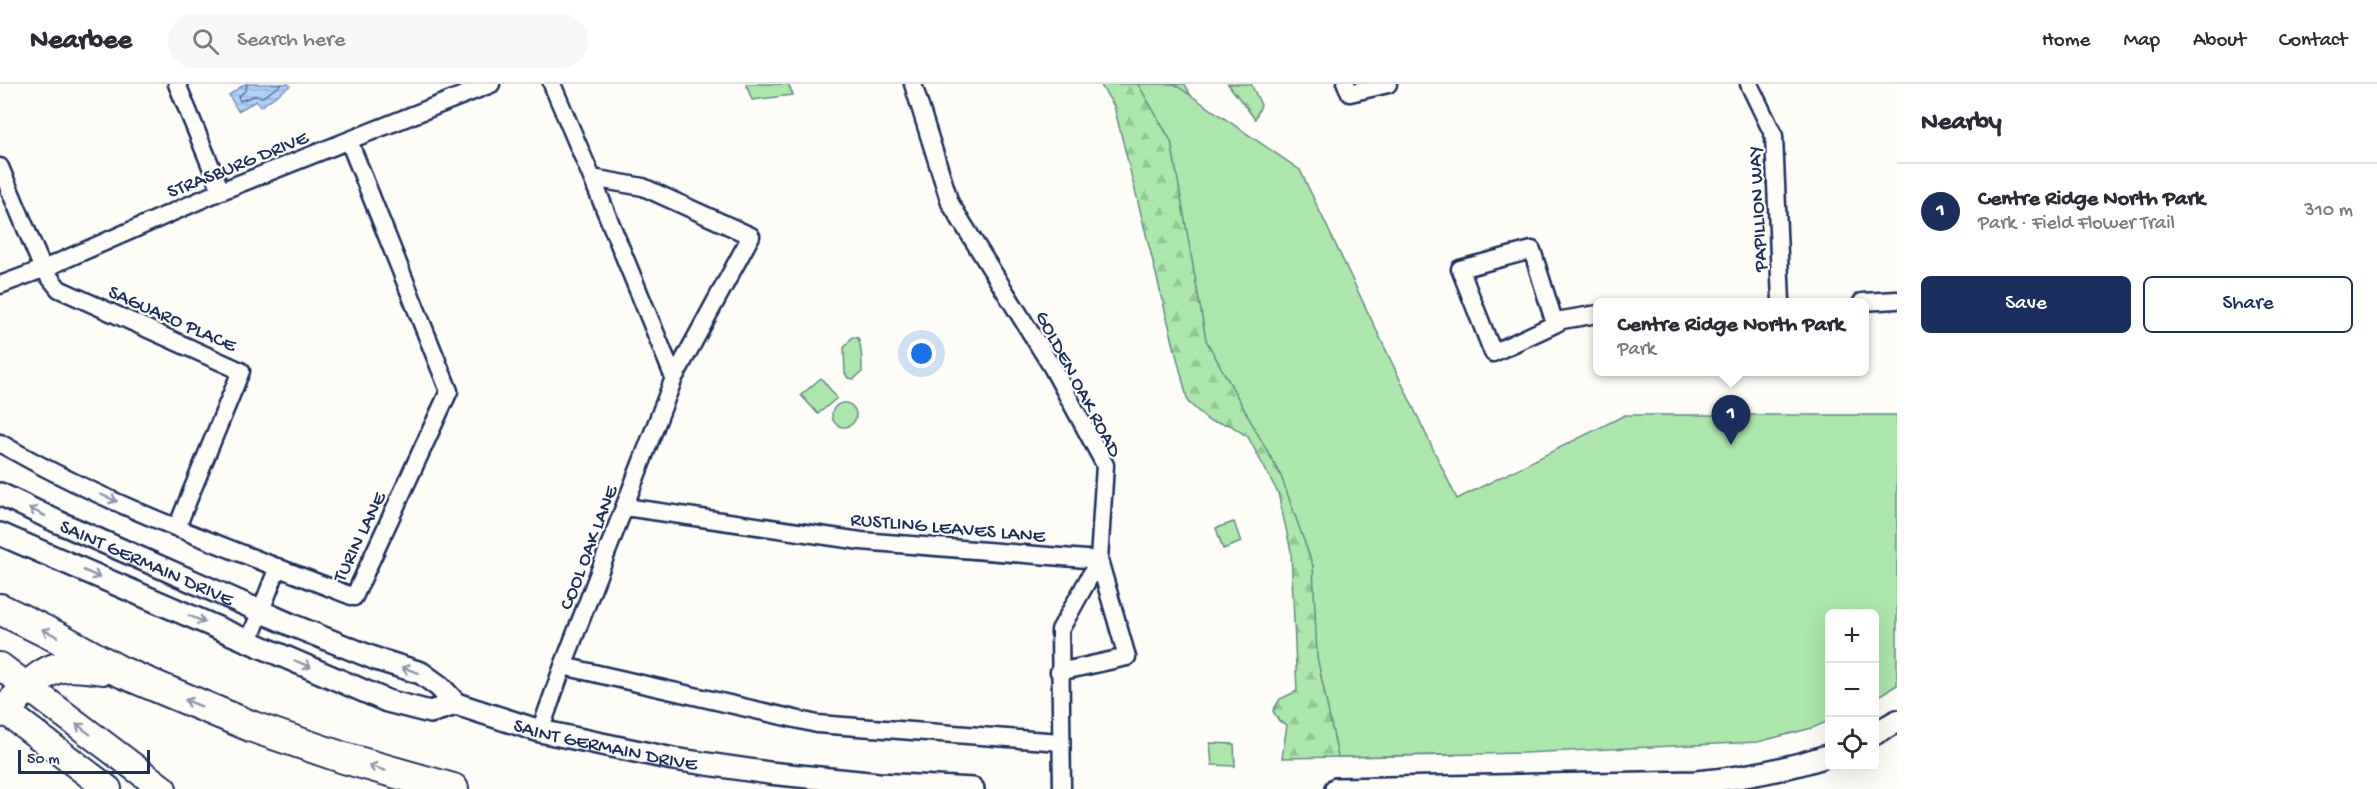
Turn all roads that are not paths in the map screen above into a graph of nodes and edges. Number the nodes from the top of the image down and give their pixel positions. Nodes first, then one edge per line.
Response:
1 (177, 84) edge
2 (491, 84) edge
3 (552, 84) edge
4 (914, 84) edge
5 (1346, 84) edge
6 (1388, 84) edge
7 (1749, 84) edge
8 (349, 141) junction
9 (0, 167) edge
10 (592, 178) junction
11 (221, 191) junction
12 (43, 269) junction
13 (0, 285) edge
14 (1781, 298) edge
15 (1897, 300) edge
16 (1869, 302) edge
17 (1593, 315) edge
18 (1555, 324) junction
19 (674, 378) junction
20 (0, 443) edge
21 (0, 494) edge
22 (625, 507) junction
23 (177, 527) junction
24 (0, 534) edge
25 (1099, 560) junction
26 (278, 567) junction
27 (0, 609) edge
28 (260, 611) junction
29 (249, 641) junction
30 (0, 666) edge
31 (563, 666) junction
32 (119, 671) junction
33 (1059, 672) junction
34 (28, 687) junction
35 (456, 704) junction
36 (2, 710) edge
37 (1897, 721) edge
38 (540, 731) junction
39 (1879, 732) edge
40 (1060, 742) junction
41 (1825, 756) edge
42 (108, 789) edge
43 (164, 789) edge
44 (453, 789) edge
45 (974, 789) edge
46 (1062, 789) edge
47 (1336, 789) edge

1 - 11 street
2 - 8 street, STRASBURG DRIVE
3 - 10 street
4 - 25 street, GOLDEN OAK ROAD
5 - 6 street
7 - 14 street, PAPILLION WAY
8 - 11 street, STRASBURG DRIVE
8 - 26 street, TURIN LANE
9 - 12 street, SAGUARO PLACE
10 - 19 street
10 - 19 street, COOL OAK LANE
11 - 12 street, STRASBURG DRIVE
12 - 13 street, STRASBURG DRIVE
12 - 23 street, SAGUARO PLACE
15 - 16 street
17 - 18 street
18 - 18 street
19 - 22 street, COOL OAK LANE
20 -> 23 street, TURIN LANE
28 -> 21 street, SAINT GERMAIN DRIVE
22 - 25 street, RUSTLING LEAVES LANE
22 - 31 street, COOL OAK LANE
23 - 26 street, TURIN LANE
24 -> 29 street, SAINT GERMAIN DRIVE
25 - 33 street, GOLDEN OAK ROAD
25 - 33 street
26 - 28 street
32 -> 27 highway
28 - 29 street
35 -> 28 street, SAINT GERMAIN DRIVE
29 -> 35 street, SAINT GERMAIN DRIVE
30 - 34 main road
31 - 38 street, COOL OAK LANE
31 - 40 street
32 - 34 highway
44 -> 32 highway
33 - 40 street, GOLDEN OAK ROAD
34 - 36 highway
43 -> 34 main road
35 - 38 street, SAINT GERMAIN DRIVE
36 - 42 main road
37 - 39 street
38 - 45 street, SAINT GERMAIN DRIVE
40 - 46 street, GOLDEN OAK ROAD
41 - 47 street

